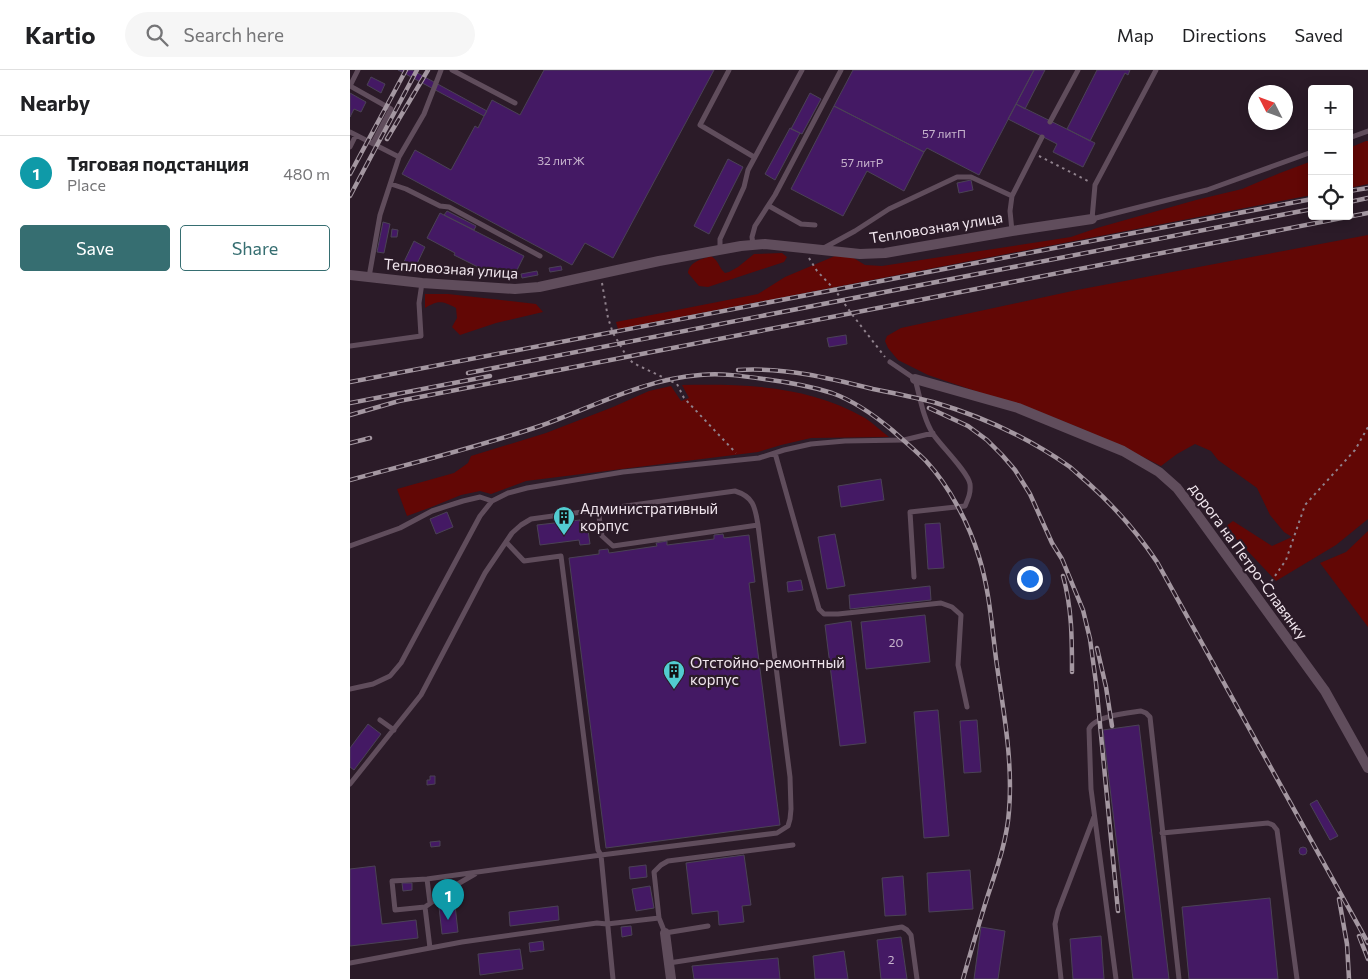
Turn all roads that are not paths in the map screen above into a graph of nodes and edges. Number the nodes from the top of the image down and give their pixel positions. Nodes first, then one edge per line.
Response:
1 (358, 70) edge
2 (441, 70) edge
3 (452, 70) edge
4 (729, 70) edge
5 (802, 70) edge
6 (841, 70) edge
7 (1078, 70) edge
8 (1156, 70) edge
9 (515, 103) dead end
10 (1050, 122) dead end
11 (1368, 131) edge
12 (350, 132) edge
13 (356, 135) junction
14 (1042, 137) dead end
15 (1353, 137) edge
16 (373, 144) junction
17 (350, 147) edge
18 (1308, 153) edge
19 (399, 157) junction
20 (754, 157) junction
21 (391, 184) junction
22 (1012, 196) junction
23 (769, 206) junction
24 (1092, 219) junction
25 (815, 225) dead end
26 (1012, 231) junction
27 (753, 244) junction
28 (720, 250) junction
29 (820, 250) junction
30 (540, 256) dead end
31 (350, 275) edge
32 (370, 277) junction
33 (422, 283) junction
34 (350, 346) edge
35 (890, 362) dead end
36 (915, 379) junction
37 (933, 433) junction
38 (775, 453) junction
39 (492, 501) junction
40 (598, 510) junction
41 (758, 526) junction
42 (506, 542) junction
43 (350, 546) edge
44 (914, 577) dead end
45 (350, 689) edge
46 (967, 706) dead end
47 (380, 720) dead end
48 (394, 730) junction
49 (1368, 768) edge
50 (350, 784) edge
51 (1095, 816) junction
52 (1162, 833) junction
53 (793, 845) dead end
54 (601, 855) junction
55 (479, 872) junction
56 (427, 879) junction
57 (430, 903) junction
58 (425, 907) junction
59 (659, 918) junction
60 (608, 924) junction
61 (708, 926) dead end
62 (665, 933) junction
63 (430, 948) junction
64 (350, 963) edge
65 (669, 963) junction
66 (614, 979) edge
67 (671, 979) edge
68 (917, 979) edge
69 (1060, 979) edge
70 (1116, 979) edge
71 (1179, 979) edge
72 (1297, 979) edge

1 - 16 lane
2 - 19 lane
3 - 9 lane
4 - 20 lane
5 - 20 lane
6 - 23 lane
7 - 10 lane
8 - 24 lane
11 - 15 lane
12 - 13 lane
13 - 16 lane
13 - 17 lane
14 - 22 lane
16 - 19 lane
18 - 24 lane, Тепловозная улица
19 - 21 lane
20 - 28 lane
21 - 30 lane
21 - 32 lane
22 - 26 lane
22 - 29 lane
23 - 25 lane
23 - 27 lane
24 - 26 street, Тепловозная улица
26 - 29 street, Тепловозная улица
27 - 28 street, Тепловозная улица
27 - 29 street, Тепловозная улица
28 - 33 street, Тепловозная улица
31 - 32 street, Тепловозная улица
32 - 33 street, Тепловозная улица
33 - 34 lane
35 - 36 lane
36 - 37 lane
36 - 49 street, дорога на Петро-Славянку
37 - 38 lane
37 - 44 lane
38 - 39 lane
38 - 46 lane
39 - 43 lane
39 - 45 lane
40 - 41 lane
40 - 41 lane
40 - 42 lane
41 - 54 lane
42 - 48 lane
42 - 54 lane
47 - 48 lane
48 - 50 lane
51 - 52 lane
51 - 69 lane
51 - 70 lane
52 - 71 lane
52 - 72 lane
53 - 59 lane
54 - 55 lane
54 - 60 lane
55 - 56 lane
55 - 57 lane
56 - 57 lane
56 - 58 lane
57 - 58 lane
58 - 63 lane
59 - 60 lane
59 - 62 lane
60 - 63 lane
60 - 66 lane
61 - 62 lane
62 - 65 street
63 - 64 lane
65 - 67 street
65 - 68 lane

